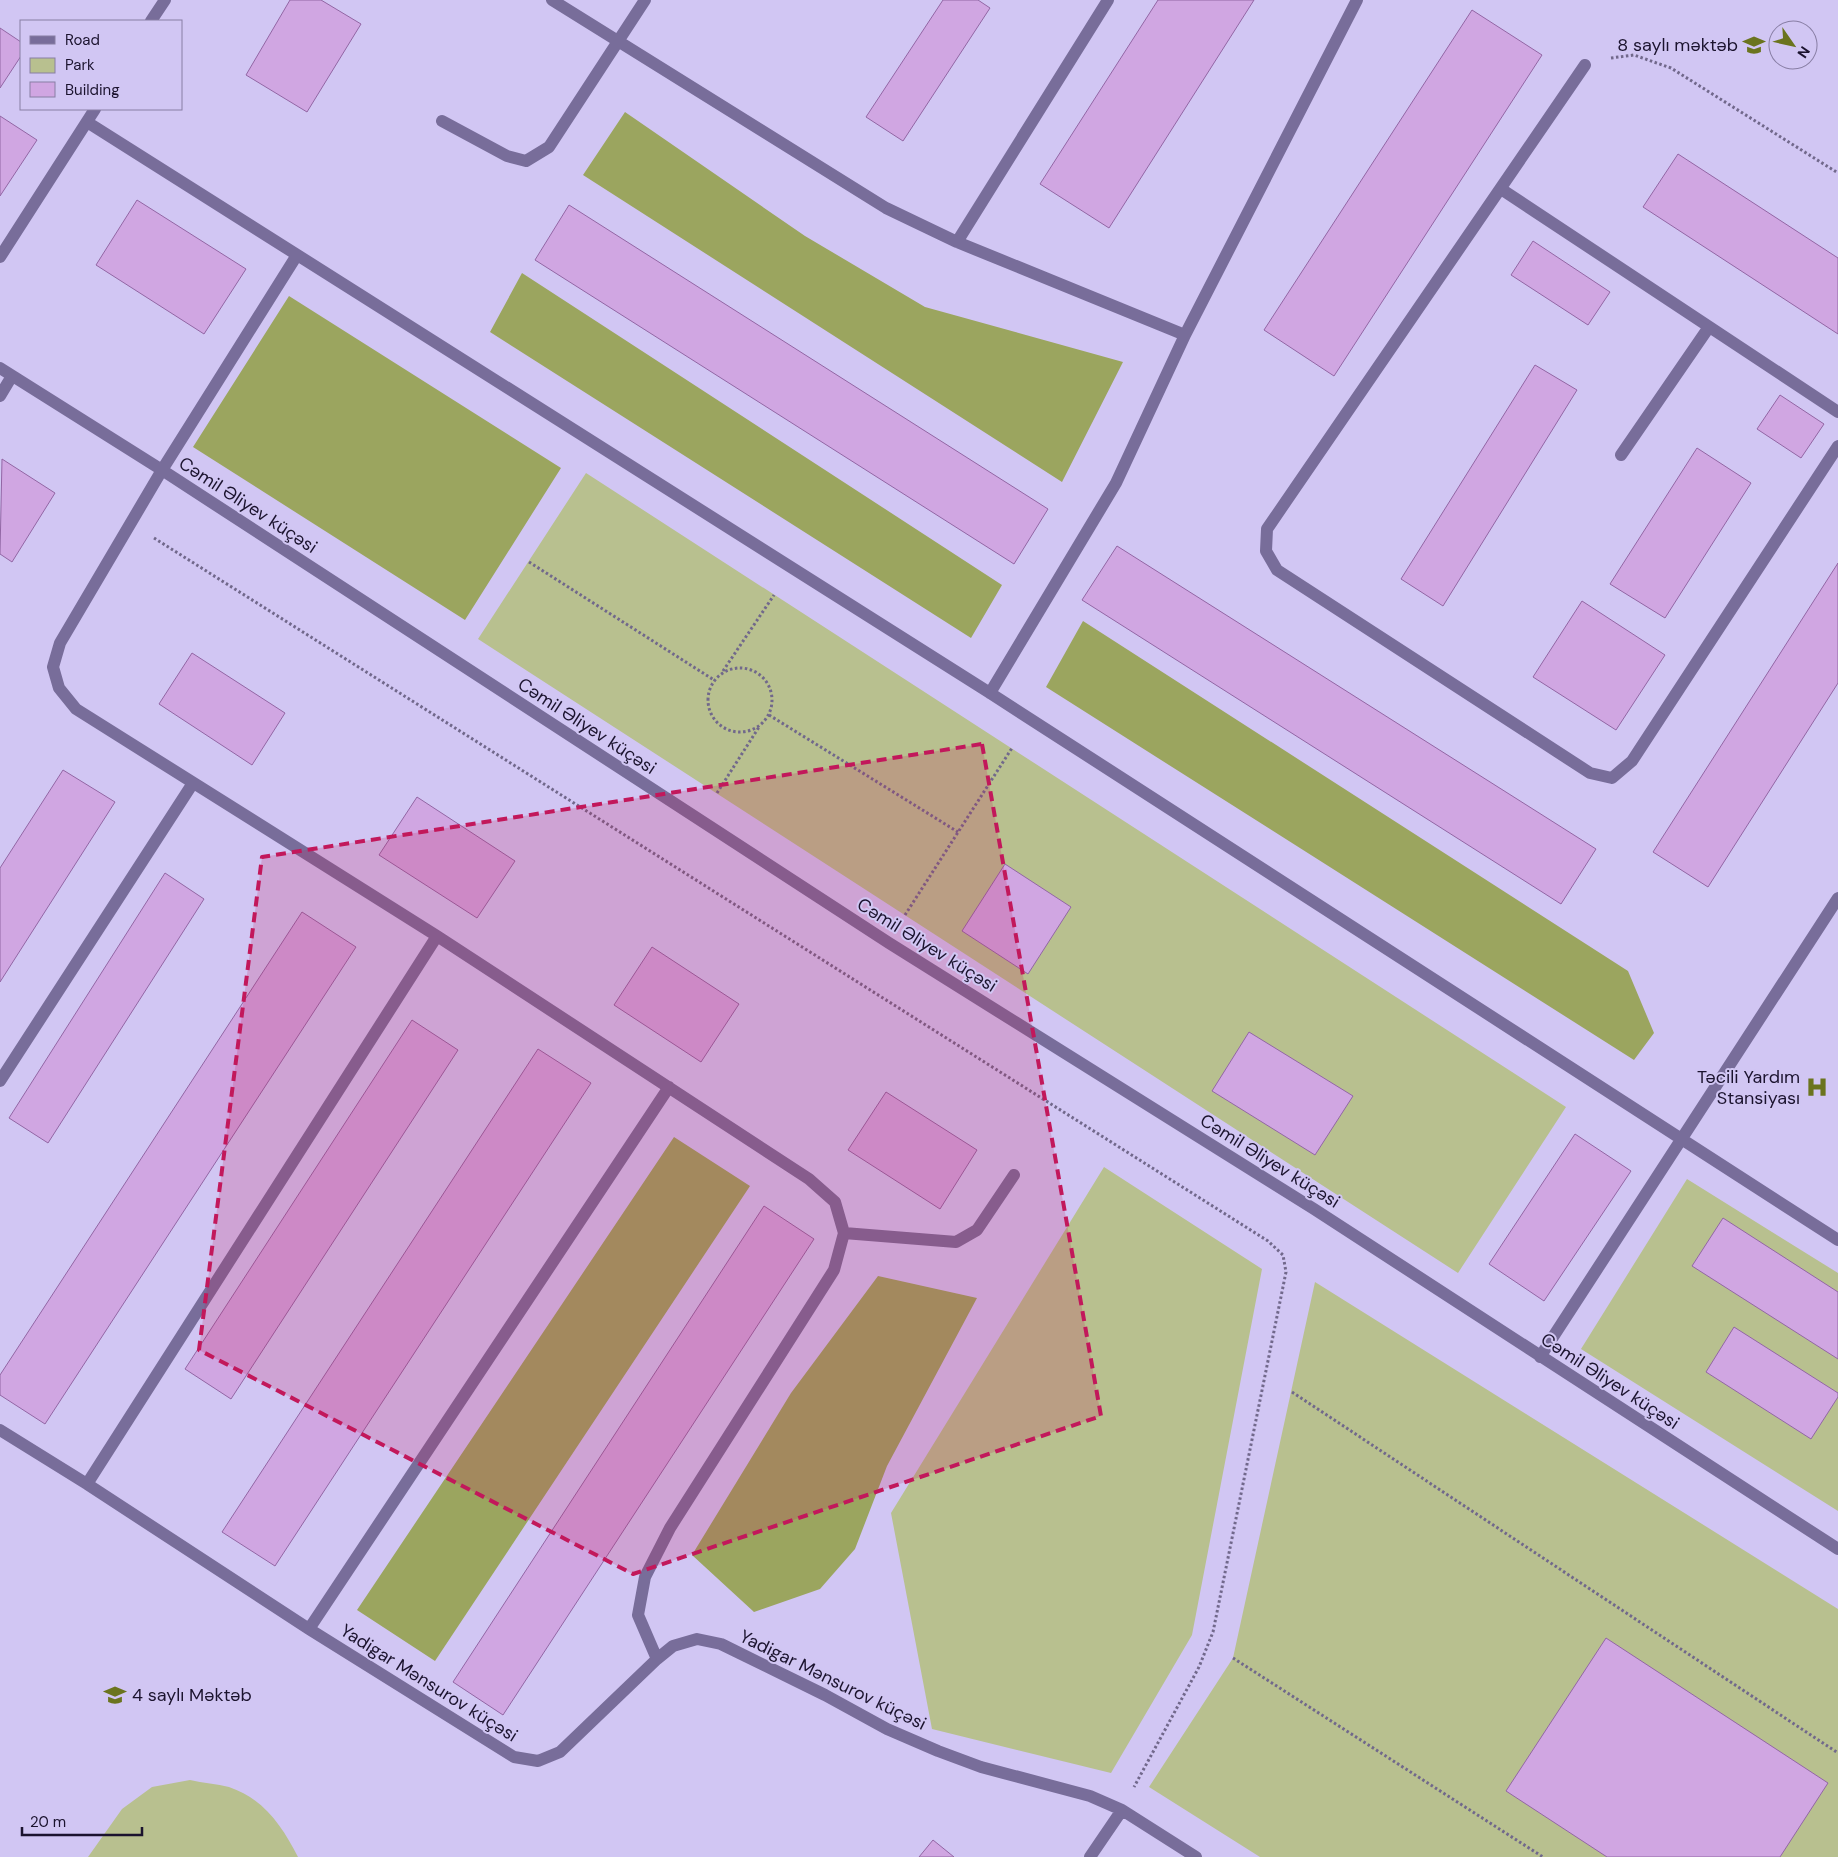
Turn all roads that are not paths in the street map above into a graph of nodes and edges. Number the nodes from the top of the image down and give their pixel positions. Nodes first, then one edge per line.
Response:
1 (165, 0) edge
2 (552, 0) edge
3 (646, 0) edge
4 (1108, 0) edge
5 (1357, 0) edge
6 (153, 20) edge
7 (618, 42) junction
8 (1584, 65) road end
9 (94, 110) edge
10 (442, 121) dead end
11 (86, 122) junction
12 (1501, 189) junction
13 (957, 242) junction
14 (296, 255) junction
15 (0, 258) edge
16 (1709, 327) junction
17 (1185, 335) junction
18 (0, 368) edge
19 (12, 376) junction
20 (0, 396) edge
21 (1838, 412) edge
22 (1838, 446) edge
23 (1621, 455) dead end
24 (162, 470) junction
25 (990, 694) junction
26 (193, 783) junction
27 (1838, 898) edge
28 (437, 936) junction
29 (0, 1081) edge
30 (669, 1086) junction
31 (1682, 1141) junction
32 (1014, 1175) dead end
33 (844, 1233) junction
34 (1838, 1240) edge
35 (1540, 1357) junction
36 (0, 1430) edge
37 (87, 1484) junction
38 (1838, 1549) edge
39 (309, 1629) junction
40 (657, 1659) junction
41 (1122, 1810) junction
42 (1090, 1857) edge
43 (1196, 1857) edge

1 - 6 street
2 - 7 street
3 - 7 street
4 - 13 street
5 - 17 street
7 - 10 street
7 - 13 street
8 - 12 street
9 - 11 street
11 - 14 street
11 - 15 street
12 - 16 street
12 - 22 street
13 - 17 street
14 - 24 street
14 - 25 street
16 - 21 street
16 - 23 street
17 - 25 street
18 - 19 street, Cəmil Əliyev küçəsi
19 - 20 street
19 - 24 street, Cəmil Əliyev küçəsi
24 - 26 street
24 - 35 street, Cəmil Əliyev küçəsi
25 - 31 street
26 - 28 street
26 - 29 street
27 - 31 street
28 - 30 street
28 - 37 street
30 - 33 street
30 - 39 street
31 - 34 street
31 - 35 street
32 - 33 street
33 - 40 street
35 - 38 street, Cəmil Əliyev küçəsi
36 - 37 street, Yadigar Mənsurov küçəsi
37 - 39 street, Yadigar Mənsurov küçəsi
39 - 40 street, Yadigar Mənsurov küçəsi
40 - 41 street, Yadigar Mənsurov küçəsi
41 - 42 street
41 - 43 street, Yadigar Mənsurov küçəsi

